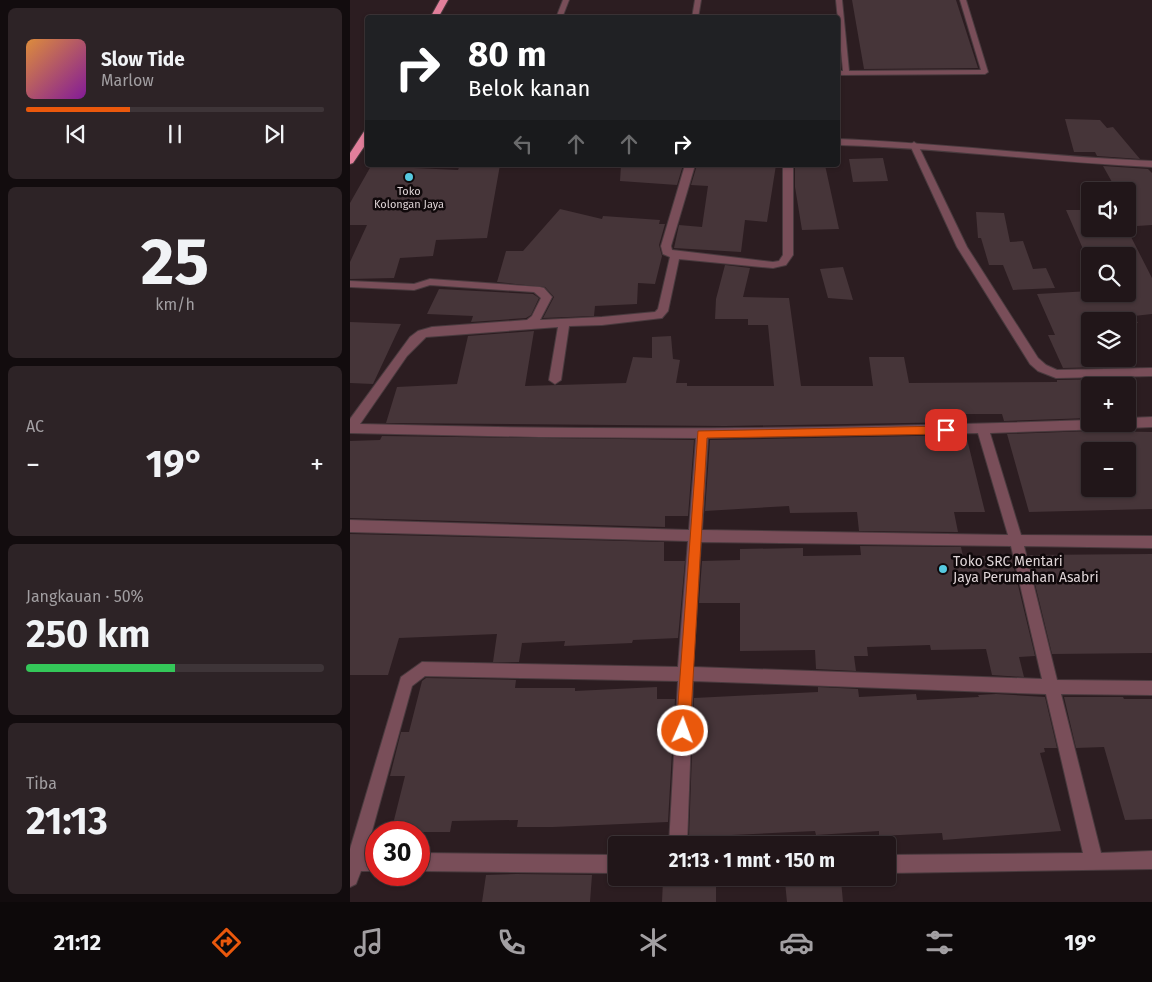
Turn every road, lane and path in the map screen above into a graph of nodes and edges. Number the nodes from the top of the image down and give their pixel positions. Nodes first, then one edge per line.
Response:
1 (444, 0) edge
2 (566, 0) edge
3 (698, 0) edge
4 (839, 0) edge
5 (963, 0) edge
6 (436, 15) edge
7 (560, 15) edge
8 (696, 15) edge
9 (840, 73) edge
10 (846, 73) junction
11 (365, 138) edge
12 (840, 142) edge
13 (914, 145) junction
14 (350, 162) edge
15 (1152, 164) edge
16 (689, 167) edge
17 (788, 167) edge
18 (675, 255) junction
19 (350, 284) edge
20 (564, 322) junction
21 (530, 324) junction
22 (1152, 372) edge
23 (555, 380) dead end
24 (1152, 422) edge
25 (1136, 423) edge
26 (1081, 425) edge
27 (350, 428) edge
28 (983, 429) junction
29 (702, 434) junction
30 (350, 526) edge
31 (695, 536) junction
32 (1016, 540) junction
33 (1152, 542) edge
34 (685, 674) junction
35 (1051, 687) junction
36 (1152, 688) edge
37 (678, 836) edge
38 (1152, 860) edge
39 (430, 862) edge
40 (1094, 862) junction
41 (608, 864) edge
42 (896, 864) edge
43 (365, 866) edge
44 (353, 870) edge

1 - 6 highway
2 - 7 lane
3 - 8 lane
4 - 10 lane
5 - 10 lane
9 - 10 lane
11 - 14 highway
12 - 13 street
13 - 15 street
13 - 22 street
16 - 18 street
17 - 18 street
18 - 20 street
19 - 21 street
20 - 21 street
20 - 23 street
21 - 27 street
24 - 25 street
26 - 28 street
27 - 29 street
28 - 29 street
28 - 32 street
29 - 31 street
30 - 31 street
31 - 32 street
31 - 34 street
32 - 33 street
32 - 35 street
34 - 35 street
34 - 37 street
34 - 44 street
35 - 36 street
35 - 40 street
38 - 40 street
39 - 41 street
40 - 42 street
43 - 44 street

